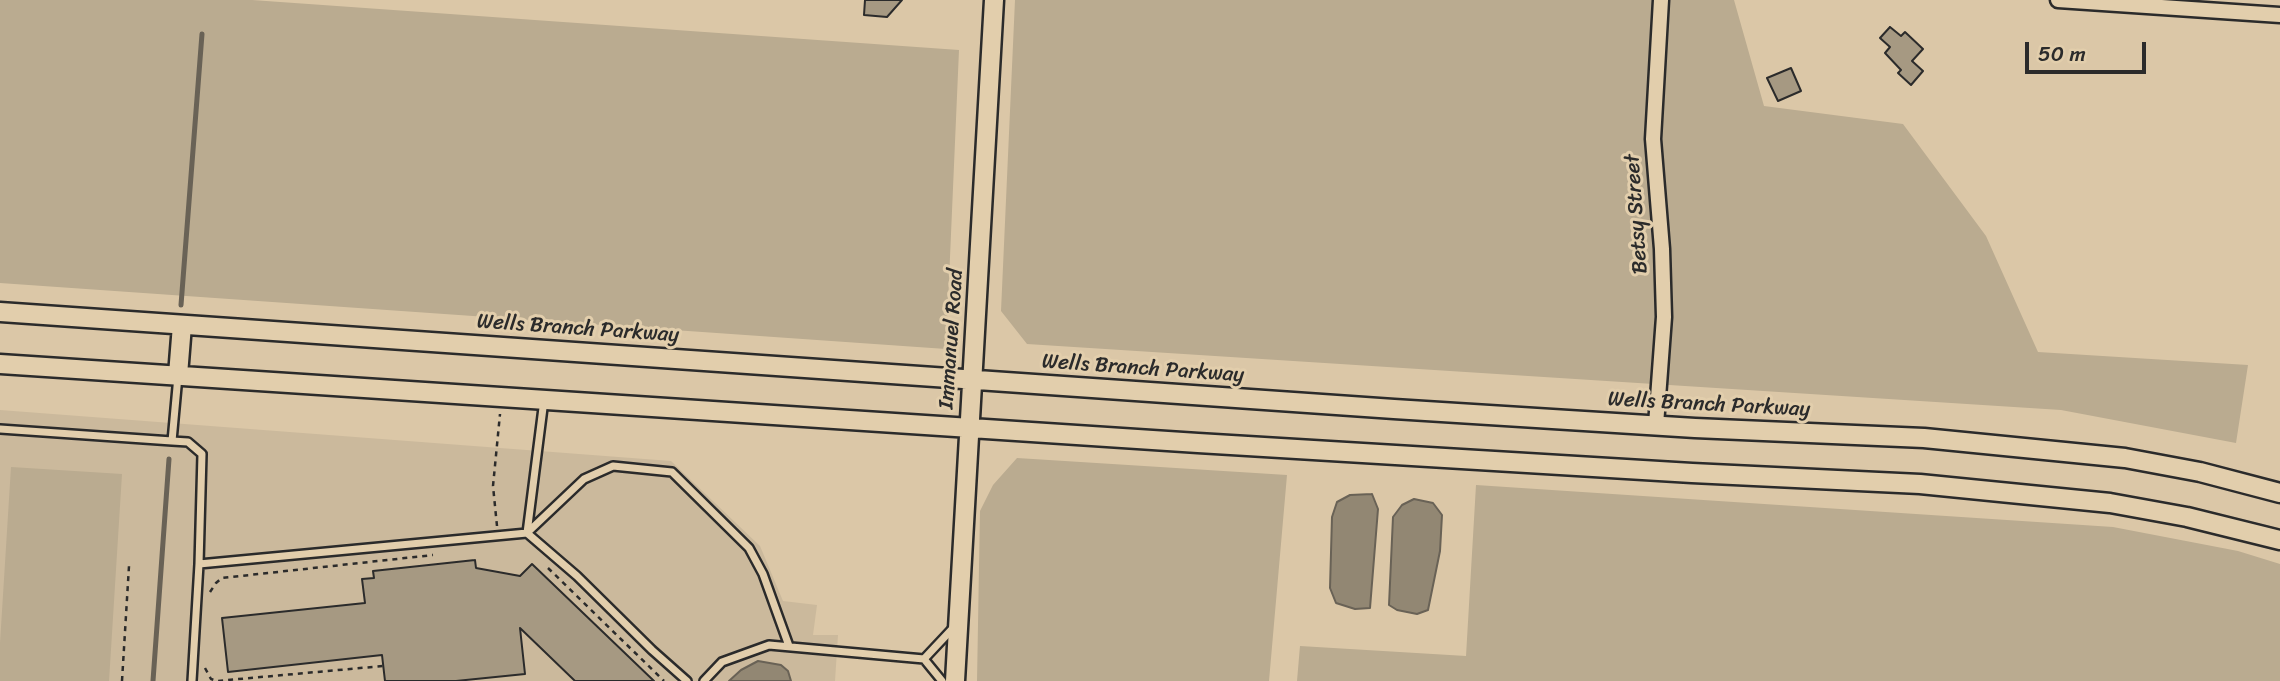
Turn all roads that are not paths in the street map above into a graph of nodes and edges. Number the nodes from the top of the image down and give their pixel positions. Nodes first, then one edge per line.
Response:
1 (995, 0) edge
2 (1661, 0) edge
3 (2058, 0) edge
4 (2280, 15) edge
5 (0, 312) edge
6 (182, 325) junction
7 (0, 363) edge
8 (178, 375) junction
9 (973, 380) junction
10 (544, 400) junction
11 (1656, 425) junction
12 (969, 428) junction
13 (0, 429) edge
14 (172, 441) junction
15 (2280, 493) edge
16 (527, 533) junction
17 (2280, 540) edge
18 (199, 564) junction
19 (959, 621) junction
20 (789, 646) junction
21 (924, 659) junction
22 (192, 681) edge
23 (687, 681) edge
24 (704, 681) edge
25 (942, 681) edge
26 (955, 681) edge

1 - 9 street, Immanuel Road
2 - 11 street, Betsy Street
3 - 4 street
5 - 6 street, Wells Branch Parkway
6 - 8 street
6 - 9 street, Wells Branch Parkway
7 - 8 street
8 - 10 street
8 - 14 lane
9 - 11 street, Wells Branch Parkway
9 - 12 street, Immanuel Road
10 - 12 street
10 - 16 lane
11 - 15 street, Wells Branch Parkway
12 - 17 street
12 - 19 street, Immanuel Road
13 - 14 lane
14 - 18 lane
16 - 18 lane
16 - 20 lane
16 - 23 lane
18 - 22 lane
19 - 21 lane
19 - 26 street, Immanuel Road
20 - 21 lane
20 - 24 lane
21 - 25 lane

